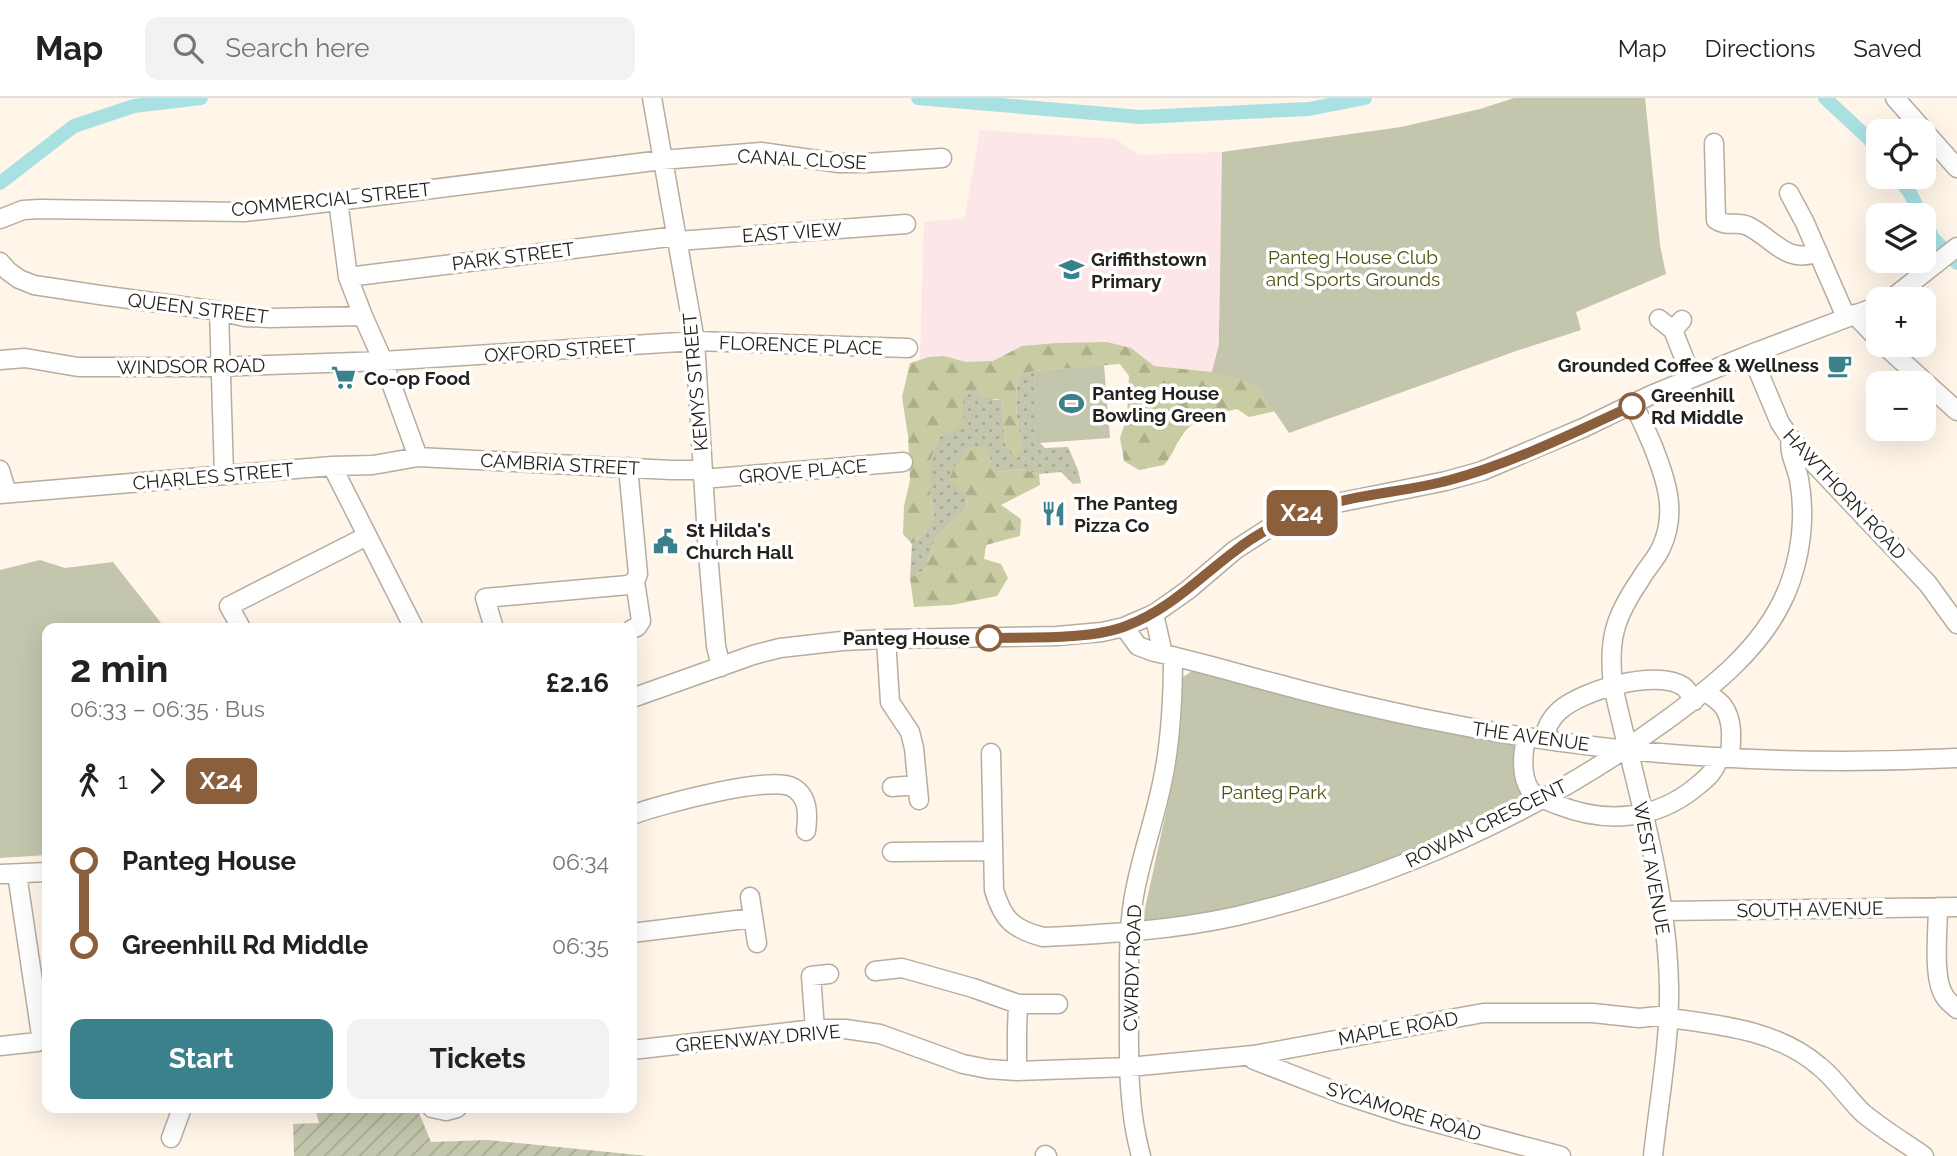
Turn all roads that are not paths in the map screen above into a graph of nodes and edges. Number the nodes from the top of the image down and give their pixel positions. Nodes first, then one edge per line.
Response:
1 (1895, 98) edge
2 (652, 100) edge
3 (1714, 143) dead end
4 (942, 158) dead end
5 (662, 160) junction
6 (1957, 168) edge
7 (1789, 193) dead end
8 (338, 200) junction
9 (0, 219) edge
10 (906, 224) dead end
11 (678, 238) junction
12 (1957, 247) edge
13 (1818, 252) junction
14 (0, 262) edge
15 (348, 277) junction
16 (1906, 287) edge
17 (1866, 310) edge
18 (219, 311) junction
19 (1850, 315) junction
20 (363, 316) junction
21 (1671, 323) dead end
22 (1866, 329) edge
23 (695, 341) junction
24 (908, 348) dead end
25 (1751, 354) junction
26 (1897, 357) edge
27 (0, 360) edge
28 (383, 361) junction
29 (221, 366) junction
30 (1692, 378) junction
31 (1633, 405) junction
32 (1957, 411) edge
33 (1791, 439) junction
34 (418, 457) junction
35 (903, 462) dead end
36 (332, 466) junction
37 (628, 467) junction
38 (0, 470) edge
39 (224, 475) junction
40 (703, 475) junction
41 (4, 494) edge
42 (367, 537) junction
43 (635, 581) junction
44 (1154, 614) junction
45 (238, 623) edge
46 (407, 623) edge
47 (492, 623) edge
48 (1957, 624) edge
49 (637, 627) edge
50 (1124, 627) junction
51 (886, 639) junction
52 (1168, 655) junction
53 (721, 667) junction
54 (1613, 686) junction
55 (637, 696) edge
56 (1699, 696) junction
57 (1535, 738) junction
58 (1627, 749) junction
59 (991, 753) dead end
60 (1724, 757) junction
61 (1957, 758) edge
62 (892, 787) dead end
63 (1543, 799) junction
64 (1643, 813) junction
65 (637, 814) edge
66 (806, 831) dead end
67 (993, 851) junction
68 (892, 852) dead end
69 (42, 872) edge
70 (8, 874) edge
71 (750, 897) dead end
72 (1957, 907) edge
73 (1938, 908) junction
74 (1663, 911) junction
75 (753, 918) junction
76 (637, 932) edge
77 (1131, 933) junction
78 (757, 943) dead end
79 (875, 971) dead end
80 (829, 974) dead end
81 (1018, 1004) junction
82 (1058, 1004) dead end
83 (1957, 1009) edge
84 (1669, 1017) junction
85 (814, 1029) junction
86 (0, 1046) edge
87 (637, 1049) edge
88 (1254, 1055) junction
89 (1129, 1067) junction
90 (1017, 1071) junction
91 (180, 1113) edge
92 (171, 1138) dead end
93 (1141, 1156) edge
94 (1561, 1156) edge
95 (1653, 1156) edge
96 (1924, 1156) edge

1 - 6 street
2 - 5 street, KEMYS STREET
3 - 13 street
4 - 5 street, CANAL CLOSE
5 - 8 street, COMMERCIAL STREET
5 - 11 street, KEMYS STREET
7 - 13 street
8 - 9 street, COMMERCIAL STREET
8 - 15 street
10 - 11 street, EAST VIEW
11 - 15 street, PARK STREET
11 - 23 street, KEMYS STREET
12 - 16 street
13 - 19 street
14 - 18 street, QUEEN STREET
15 - 20 street
17 - 19 street
18 - 20 street, QUEEN STREET
18 - 29 street
19 - 22 street
19 - 25 street
20 - 28 street
21 - 30 street
23 - 24 street, FLORENCE PLACE
23 - 28 street, OXFORD STREET
23 - 40 street, KEMYS STREET
25 - 30 street
25 - 33 street, HAWTHORN ROAD
26 - 32 street
27 - 29 street, WINDSOR ROAD
28 - 29 street, WINDSOR ROAD
28 - 34 street
29 - 39 street
30 - 31 street
31 - 44 street
31 - 54 street, WEST AVENUE
33 - 48 street, HAWTHORN ROAD
33 - 56 street, ROWAN CRESCENT
34 - 36 street, CHARLES STREET
34 - 37 street, CAMBRIA STREET
35 - 40 street, GROVE PLACE
36 - 39 street, CHARLES STREET
36 - 42 street
37 - 40 street, CAMBRIA STREET
37 - 43 street
38 - 41 street
39 - 41 street, CHARLES STREET
40 - 53 street, KEMYS STREET
42 - 45 street
42 - 46 street
43 - 47 street
43 - 49 street
44 - 50 street
44 - 52 street, CWRDY ROAD
50 - 51 street
50 - 52 street, THE AVENUE
51 - 53 street
51 - 62 street
52 - 57 street, THE AVENUE
52 - 77 street, CWRDY ROAD
53 - 55 street
54 - 56 street
54 - 57 street
54 - 58 street, WEST AVENUE
56 - 58 street, ROWAN CRESCENT
56 - 60 street
57 - 58 street, THE AVENUE
57 - 63 street
58 - 60 street, THE AVENUE
58 - 63 street, ROWAN CRESCENT
58 - 64 street, WEST AVENUE
59 - 67 street, ROWAN CRESCENT
60 - 61 street, THE AVENUE
60 - 64 street
63 - 64 street
63 - 77 street, ROWAN CRESCENT
64 - 74 street, WEST AVENUE
65 - 66 street
67 - 68 street
67 - 77 street, ROWAN CRESCENT
69 - 70 street
70 - 86 street
71 - 75 street
72 - 73 street, SOUTH AVENUE
73 - 74 street, SOUTH AVENUE
73 - 83 street
74 - 84 street, WEST AVENUE
75 - 76 street
75 - 78 street
77 - 89 street, CWRDY ROAD
79 - 81 street
80 - 85 street
81 - 82 street
81 - 90 street
84 - 88 street, MAPLE ROAD
84 - 95 street, WEST AVENUE
84 - 96 street, MAPLE ROAD
85 - 87 street, GREENWAY DRIVE
85 - 90 street, GREENWAY DRIVE
88 - 89 street, MAPLE ROAD
88 - 94 street, SYCAMORE ROAD
89 - 90 street, GREENWAY DRIVE
89 - 93 street, CWRDY ROAD
91 - 92 street

